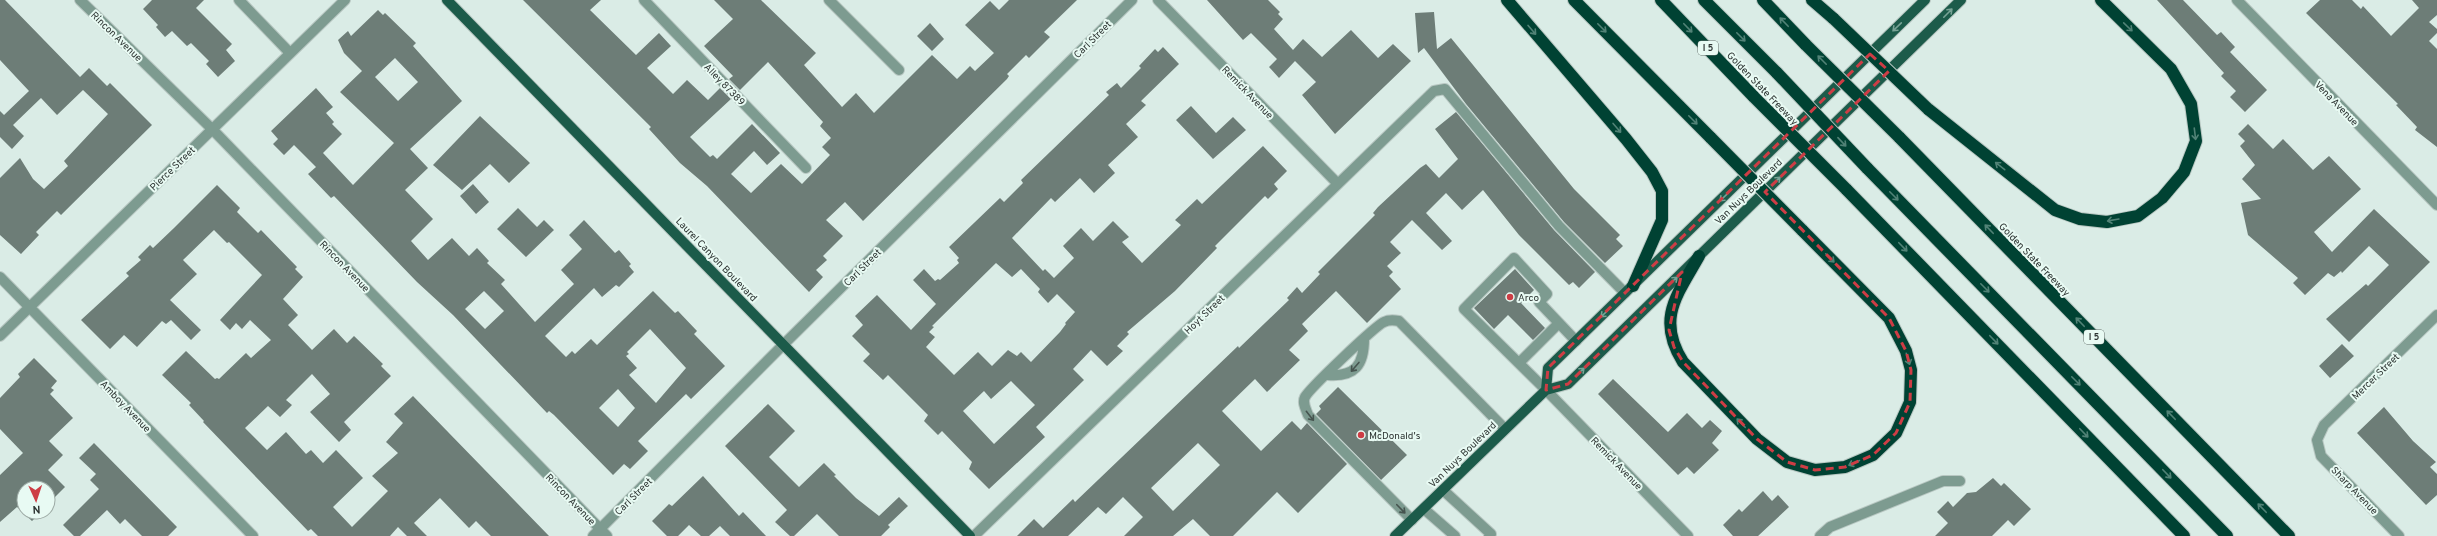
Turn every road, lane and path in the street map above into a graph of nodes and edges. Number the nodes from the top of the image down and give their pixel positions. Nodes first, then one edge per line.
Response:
1 (80, 0) edge
2 (238, 0) edge
3 (345, 0) edge
4 (447, 0) edge
5 (644, 0) edge
6 (829, 0) edge
7 (1132, 0) edge
8 (1158, 0) edge
9 (1507, 0) edge
10 (1574, 0) edge
11 (1661, 0) edge
12 (1704, 0) edge
13 (1763, 0) edge
14 (1812, 0) edge
15 (1925, 0) edge
16 (1961, 0) edge
17 (2100, 0) edge
18 (2237, 0) edge
19 (290, 53) junction
20 (899, 70) dead end
21 (212, 129) junction
22 (806, 168) dead end
23 (1338, 184) junction
24 (2437, 205) edge
25 (1699, 256) junction
26 (0, 277) edge
27 (1629, 289) junction
28 (30, 307) junction
29 (2437, 315) edge
30 (1559, 323) junction
31 (0, 336) edge
32 (1364, 339) junction
33 (1576, 341) junction
34 (783, 345) junction
35 (1519, 363) junction
36 (1328, 375) junction
37 (1546, 390) junction
38 (1505, 429) junction
39 (2317, 440) joint
40 (1960, 481) dead end
41 (1443, 490) junction
42 (1424, 509) junction
43 (1412, 520) junction
44 (600, 534) edge
45 (1490, 535) edge
46 (253, 536) edge
47 (970, 536) edge
48 (974, 536) edge
49 (1395, 536) edge
50 (1455, 536) edge
51 (1688, 536) edge
52 (1820, 536) edge
53 (2184, 536) edge
54 (2227, 536) edge
55 (2289, 536) edge
56 (2399, 536) edge

1 - 21 street, Rincon Avenue
2 - 19 street
3 - 19 street, Pierce Street
4 - 34 main road, Laurel Canyon Boulevard
5 - 22 street, Alley 87389
6 - 20 street
7 - 34 street, Carl Street
8 - 23 street, Remick Avenue
9 -> 27 highway
10 -> 25 highway, bridge
11 -> 53 highway, Golden State Freeway / I 5, bridge
12 -> 54 highway, bridge
55 -> 13 highway, Golden State Freeway / I 5, bridge
17 -> 14 highway, bridge
15 -> 27 main road, Van Nuys Boulevard
25 -> 16 main road, Van Nuys Boulevard
18 - 24 street, Vena Avenue
19 - 21 street, Pierce Street
21 - 28 street, Pierce Street
21 - 44 street, Rincon Avenue
23 - 27 street, Hoyt Street
23 - 48 street, Hoyt Street
37 -> 25 main road, Van Nuys Boulevard
26 - 28 street, Amboy Avenue
27 -> 33 main road, Van Nuys Boulevard
28 - 31 street, Pierce Street
28 - 46 street, Amboy Avenue
29 - 39 street, Mercer Street
30 - 33 street
30 - 35 street
30 - 35 street, Remick Avenue
32 - 36 street
32 -> 36 street
32 - 38 street
33 - 37 main road, Van Nuys Boulevard
34 - 44 street, Carl Street
34 - 47 main road, Laurel Canyon Boulevard
35 - 37 street, Remick Avenue
36 -> 43 street
37 - 38 main road, Van Nuys Boulevard
37 - 51 street, Remick Avenue
38 - 41 main road, Van Nuys Boulevard
39 - 56 street, Sharp Avenue
40 - 52 street
41 - 42 main road, Van Nuys Boulevard
41 - 45 street
42 - 43 main road, Van Nuys Boulevard
42 - 50 street
43 - 49 main road, Van Nuys Boulevard

